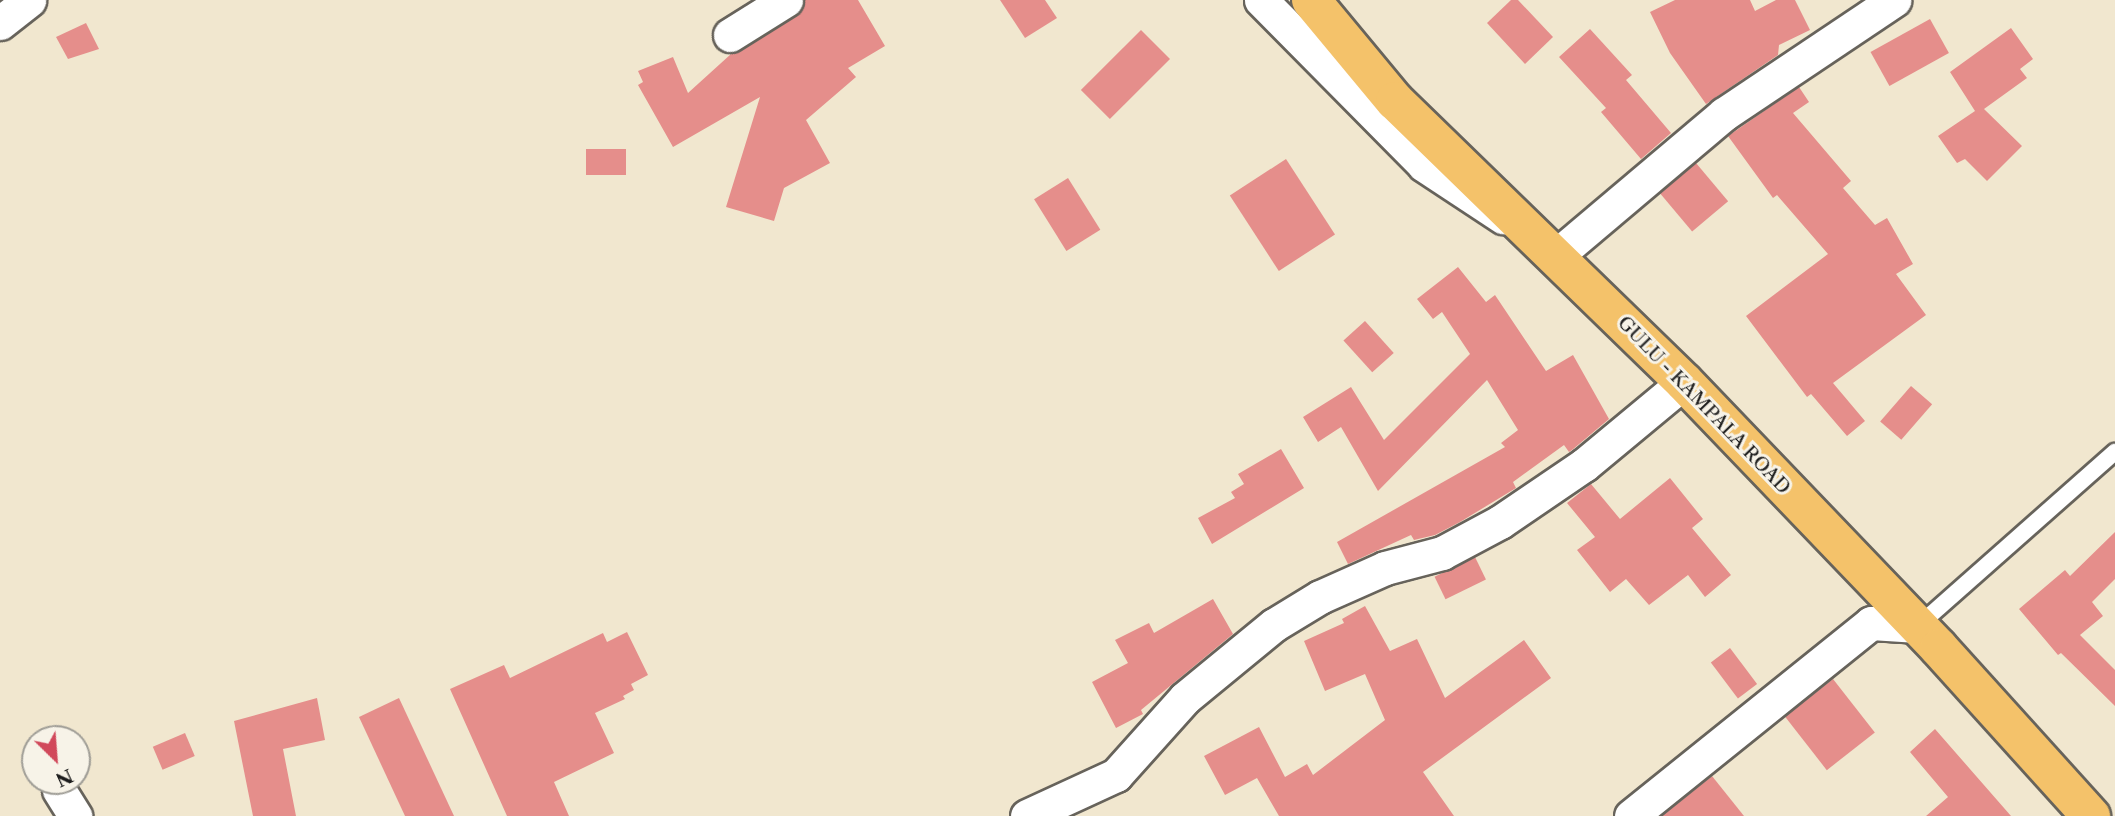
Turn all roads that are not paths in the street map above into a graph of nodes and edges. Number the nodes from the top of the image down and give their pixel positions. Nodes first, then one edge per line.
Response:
1 (29, 0) edge
2 (786, 0) edge
3 (1261, 0) edge
4 (1311, 0) edge
5 (1894, 0) edge
6 (0, 23) edge
7 (730, 35) dead end
8 (1527, 229) junction
9 (1556, 256) junction
10 (1684, 382) junction
11 (2115, 452) edge
12 (1918, 626) junction
13 (1027, 816) edge
14 (1631, 816) edge
15 (2091, 816) edge

1 - 6 street
2 - 7 street
3 - 8 street
4 - 8 main road, GULU - KAMPALA ROAD
5 - 9 street
8 - 9 main road, GULU - KAMPALA ROAD
9 - 10 main road, GULU - KAMPALA ROAD
10 - 12 main road, GULU - KAMPALA ROAD
10 - 13 street
11 - 12 lane
12 - 14 street
12 - 15 main road, GULU - KAMPALA ROAD

